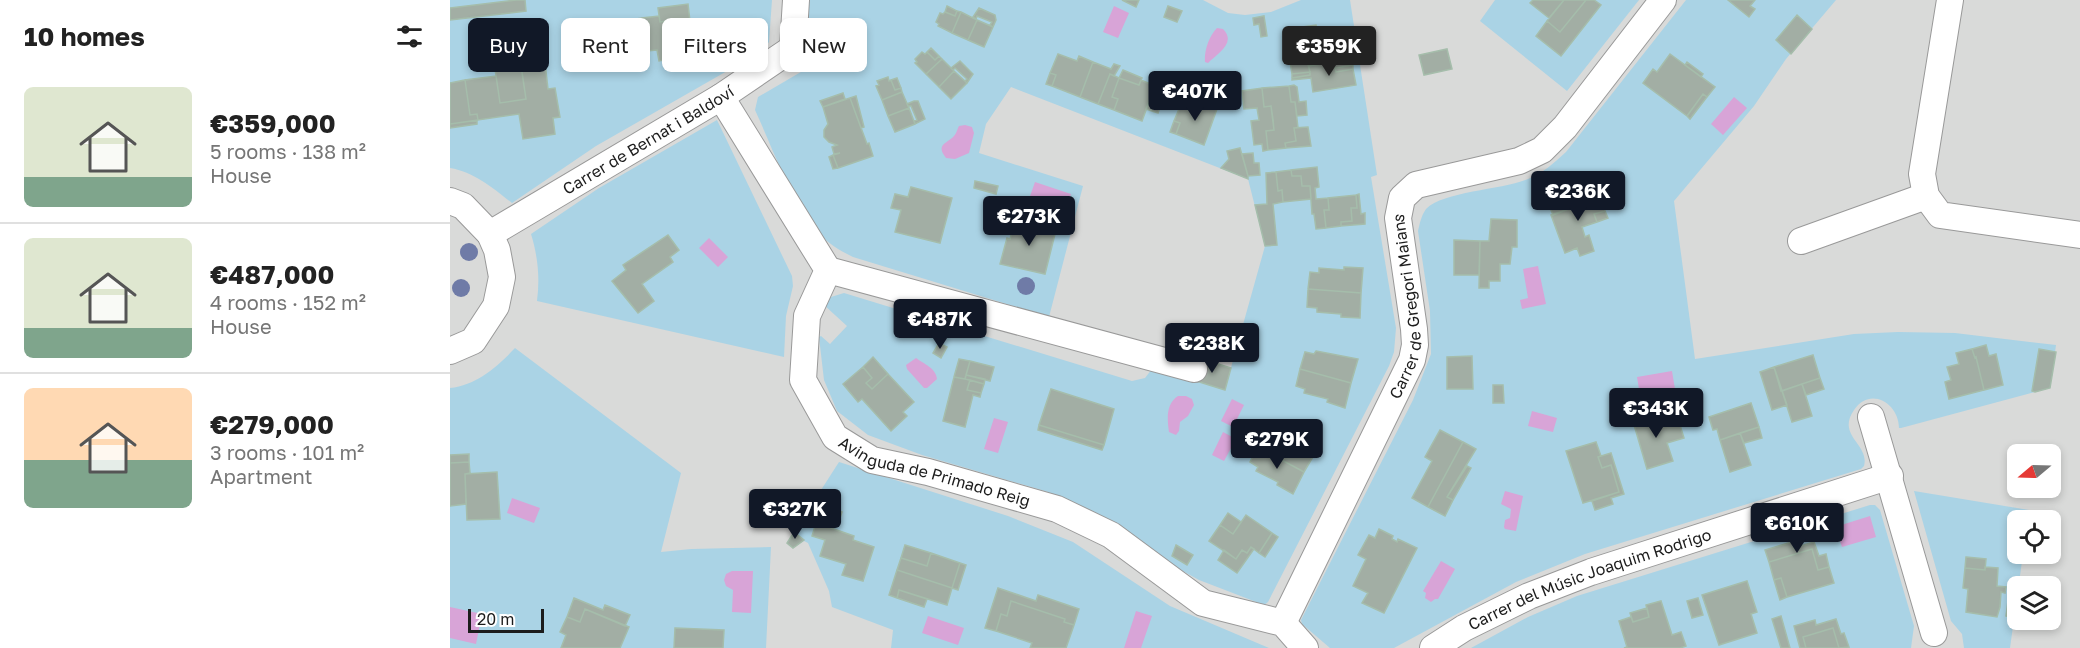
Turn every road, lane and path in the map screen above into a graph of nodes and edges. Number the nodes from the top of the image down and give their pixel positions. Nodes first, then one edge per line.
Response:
1 (796, 0) edge
2 (1663, 0) edge
3 (1950, 0) edge
4 (721, 97) junction
5 (1926, 196) junction
6 (450, 201) edge
7 (490, 234) junction
8 (2080, 235) edge
9 (1801, 241) dead end
10 (828, 270) junction
11 (450, 351) edge
12 (1194, 369) dead end
13 (1871, 417) dead end
14 (1890, 477) junction
15 (1283, 623) junction
16 (1934, 633) dead end
17 (1305, 648) edge
18 (1433, 648) edge

1 - 4 street, Carrer de Bernat i Baldoví
2 - 15 street, Carrer de Gregori Maians
3 - 5 street
4 - 7 street, Carrer de Bernat i Baldoví
4 - 10 street
5 - 8 street
5 - 9 street
6 - 7 street
7 - 11 street
10 - 12 street
10 - 15 street, Avinguda de Primado Reig
13 - 14 street
14 - 16 street
14 - 18 street, Carrer del Músic Joaquim Rodrigo
15 - 17 street

